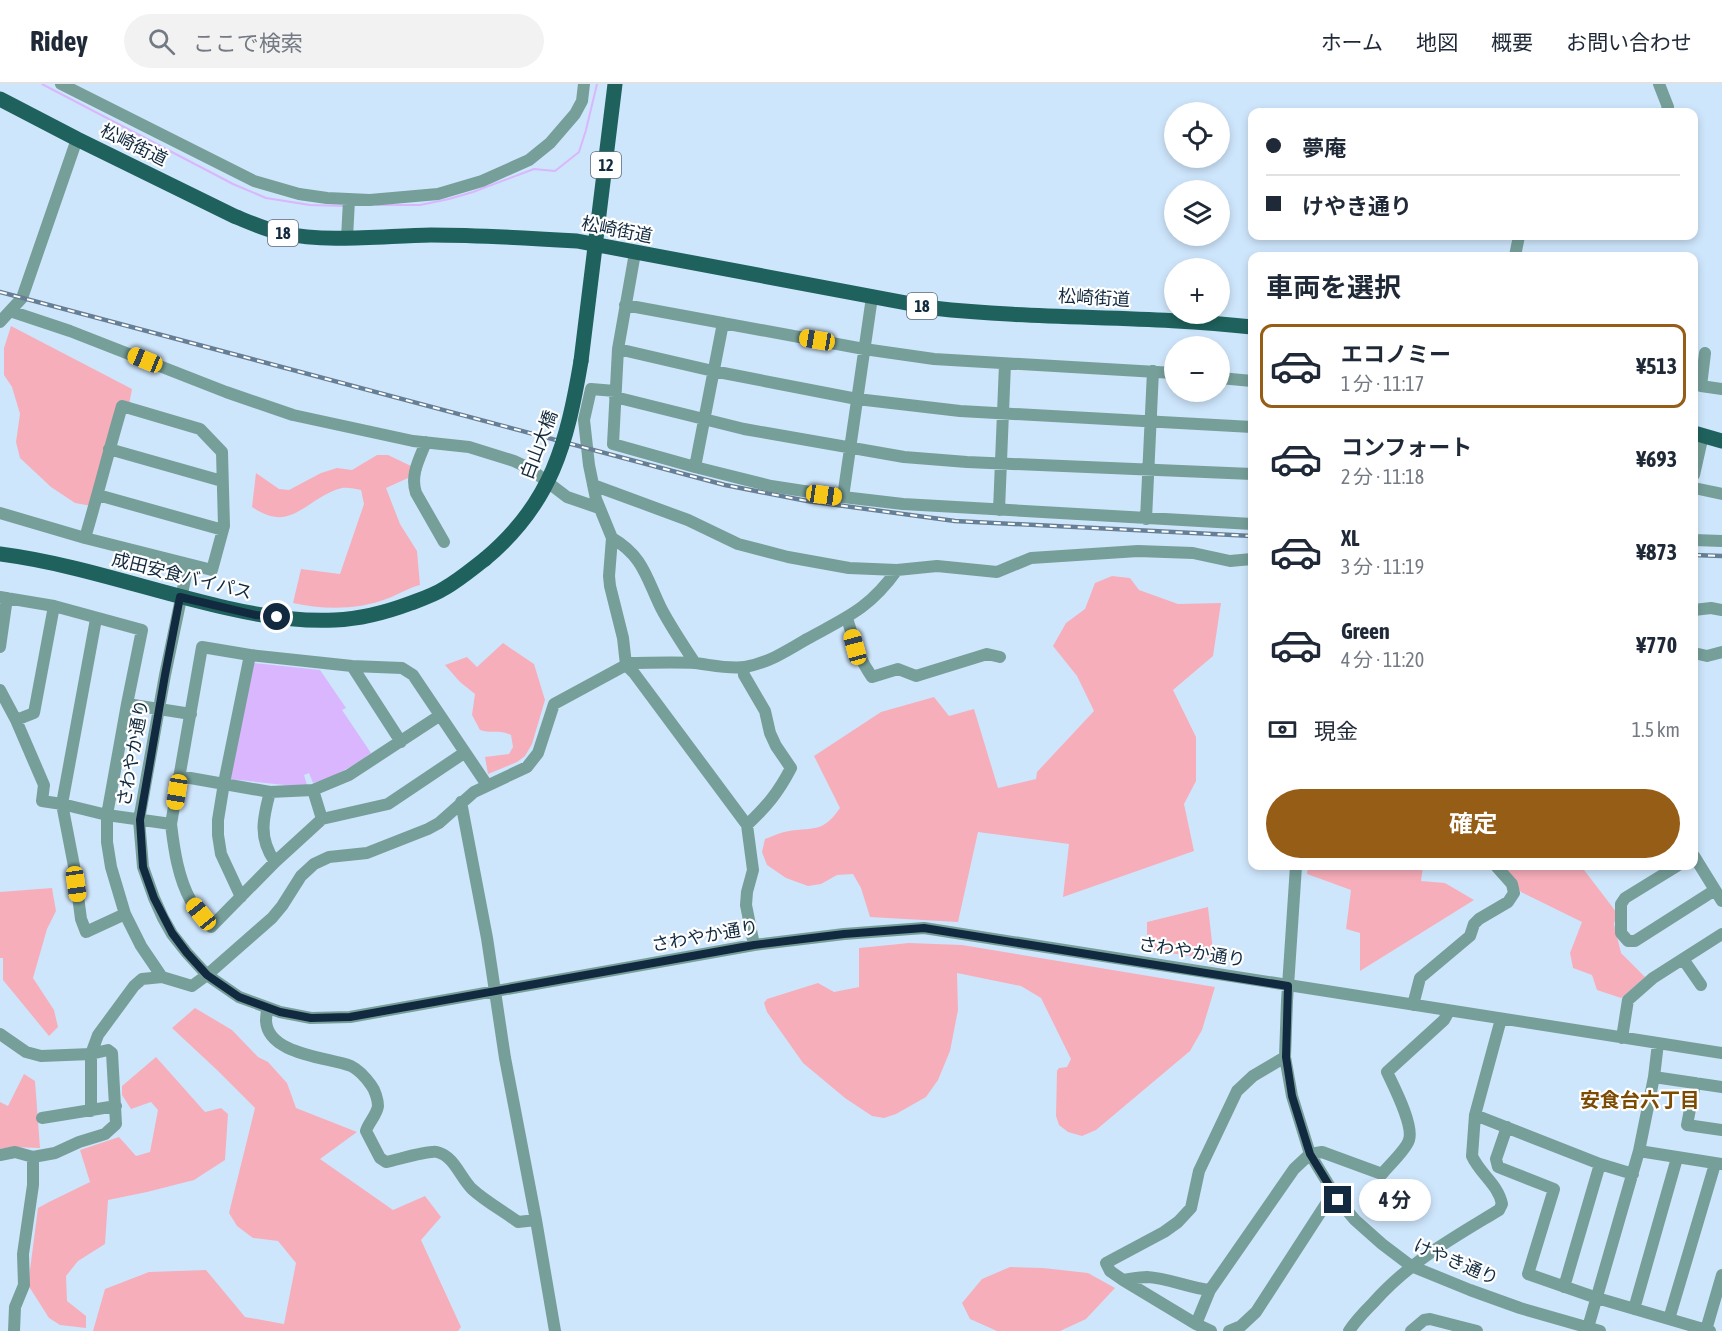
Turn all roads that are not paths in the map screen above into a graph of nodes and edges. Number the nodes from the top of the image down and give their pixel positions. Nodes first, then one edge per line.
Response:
1 (62, 84) edge
2 (584, 84) edge
3 (615, 84) edge
4 (1659, 84) edge
5 (0, 99) edge
6 (1668, 108) edge
7 (77, 139) junction
8 (349, 204) junction
9 (347, 238) junction
10 (597, 245) junction
11 (635, 253) junction
12 (872, 297) junction
13 (625, 305) junction
14 (10, 311) junction
15 (0, 322) edge
16 (723, 323) junction
17 (1248, 327) edge
18 (618, 349) junction
19 (864, 349) junction
20 (1705, 353) dead end
21 (1005, 364) junction
22 (713, 371) junction
23 (1153, 371) junction
24 (1164, 372) edge
25 (1230, 379) edge
26 (1248, 381) edge
27 (1722, 388) edge
28 (615, 394) junction
29 (857, 399) junction
30 (1003, 414) junction
31 (704, 419) junction
32 (1150, 420) junction
33 (1248, 427) edge
34 (1698, 434) edge
35 (1722, 441) edge
36 (426, 442) junction
37 (850, 448) junction
38 (109, 449) junction
39 (1001, 463) junction
40 (695, 467) junction
41 (1148, 468) junction
42 (1248, 474) edge
43 (222, 481) junction
44 (593, 484) junction
45 (1698, 490) edge
46 (1722, 494) edge
47 (98, 495) junction
48 (843, 497) junction
49 (598, 508) junction
50 (999, 510) junction
51 (0, 513) edge
52 (1146, 519) junction
53 (1248, 524) edge
54 (223, 530) junction
55 (85, 538) junction
56 (612, 538) junction
57 (1698, 540) edge
58 (1722, 541) edge
59 (444, 542) dead end
60 (0, 554) edge
61 (485, 559) joint
62 (1248, 559) edge
63 (188, 565) junction
64 (897, 570) junction
65 (180, 597) junction
66 (3, 598) edge
67 (54, 606) junction
68 (1698, 610) edge
69 (1722, 610) edge
70 (96, 618) junction
71 (848, 618) junction
72 (0, 644) edge
73 (1722, 652) edge
74 (1698, 654) edge
75 (250, 655) junction
76 (1000, 657) dead end
77 (695, 663) junction
78 (626, 664) junction
79 (352, 666) junction
80 (743, 667) junction
81 (0, 690) edge
82 (127, 704) junction
83 (159, 709) junction
84 (191, 714) junction
85 (439, 716) junction
86 (16, 720) junction
87 (401, 742) junction
88 (464, 753) junction
89 (179, 776) junction
90 (224, 783) junction
91 (487, 785) junction
92 (313, 790) junction
93 (270, 792) junction
94 (461, 802) junction
95 (62, 804) junction
96 (107, 815) junction
97 (322, 819) junction
98 (140, 820) junction
99 (171, 824) junction
100 (747, 825) junction
101 (275, 862) junction
102 (1698, 862) edge
103 (1296, 870) edge
104 (1500, 870) edge
105 (1670, 870) edge
106 (1718, 895) edge
107 (241, 897) junction
108 (125, 914) junction
109 (1722, 934) edge
110 (754, 945) junction
111 (1683, 959) junction
112 (207, 975) junction
113 (162, 977) junction
114 (1288, 986) junction
115 (1701, 986) dead end
116 (496, 991) junction
117 (1413, 1005) junction
118 (267, 1008) junction
119 (1449, 1011) junction
120 (1501, 1019) junction
121 (0, 1034) edge
122 (1622, 1038) junction
123 (1658, 1043) junction
124 (1722, 1053) edge
125 (91, 1054) junction
126 (1286, 1057) junction
127 (1653, 1077) junction
128 (1695, 1083) junction
129 (1722, 1087) edge
130 (116, 1106) junction
131 (92, 1111) junction
132 (1475, 1115) junction
133 (42, 1118) dead end
134 (1507, 1127) junction
135 (1722, 1130) edge
136 (1639, 1152) junction
137 (1310, 1154) junction
138 (0, 1155) edge
139 (33, 1157) junction
140 (1677, 1158) junction
141 (1600, 1164) junction
142 (1719, 1164) edge
143 (1633, 1174) junction
144 (1333, 1192) junction
145 (536, 1220) junction
146 (1411, 1266) junction
147 (1722, 1275) edge
148 (1123, 1280) junction
149 (1564, 1287) junction
150 (1210, 1290) junction
151 (1597, 1298) junction
152 (1634, 1309) junction
153 (1669, 1319) junction
154 (1196, 1324) junction
155 (1592, 1330) edge
156 (1708, 1330) edge
157 (14, 1331) edge
158 (555, 1331) edge
159 (1211, 1331) edge
160 (1229, 1331) edge
161 (1349, 1331) edge
162 (1411, 1331) edge
163 (1477, 1331) edge

1 - 8 street
2 - 8 street
3 - 10 main road, 12
4 - 6 street
5 - 7 main road, 松崎街道 / 18
7 - 9 main road, 松崎街道 / 18
7 - 14 street
8 - 9 street
9 - 10 main road, 松崎街道 / 18
10 - 11 main road, 松崎街道 / 18
10 - 61 main road, 白山大橋, bridge
11 - 12 main road, 松崎街道 / 18
11 - 13 street
12 - 17 main road, 松崎街道 / 18
12 - 19 street
13 - 16 street
13 - 18 street
14 - 15 street
14 - 36 street
16 - 19 street
16 - 22 street
18 - 22 street
18 - 28 street
19 - 21 street
19 - 29 street
20 - 27 street
21 - 23 street
21 - 30 street
22 - 29 street
22 - 31 street
23 - 24 street
23 - 32 street
25 - 26 street
28 - 31 street
28 - 40 street
28 - 44 street
29 - 30 street
29 - 37 street
30 - 32 street
30 - 39 street
31 - 37 street
31 - 40 street
32 - 33 street
32 - 41 street
34 - 35 main road
36 - 49 street
36 - 59 street
37 - 39 street
37 - 48 street
38 - 43 street
38 - 43 street
38 - 47 street
39 - 41 street
39 - 50 street
40 - 48 street
41 - 42 street
41 - 52 street
43 - 54 street
44 - 49 street
44 - 64 street
45 - 46 street
47 - 54 street
47 - 55 street
48 - 50 street
49 - 56 street
50 - 52 street
51 - 55 street
52 - 53 street
54 - 63 street
55 - 63 street
56 - 77 street
56 - 78 street
57 - 58 street
60 - 65 main road, 成田安食バイパス
61 - 65 main road, 成田安食バイパス
62 - 64 street
63 - 65 street, さわやか通り
64 - 71 street
65 - 83 street, さわやか通り
66 - 67 street
66 - 72 street
67 - 70 street
67 - 86 street
68 - 69 street
70 - 82 street
70 - 95 street
71 - 76 street
71 - 80 street
73 - 74 street
75 - 79 street
75 - 84 street
75 - 90 street
77 - 78 street
77 - 80 street
78 - 91 street
78 - 100 street
79 - 85 street
79 - 87 street
80 - 100 street
81 - 86 street
82 - 83 street
82 - 96 street
83 - 84 street
83 - 98 street, さわやか通り
84 - 89 street
85 - 87 street
85 - 88 street
86 - 95 street
87 - 92 street
88 - 91 street
88 - 97 street
89 - 90 street
89 - 99 street
90 - 93 street
90 - 107 street
91 - 94 street
92 - 93 street
92 - 97 street
93 - 101 street
94 - 112 street
94 - 116 street
95 - 96 street
95 - 108 street
96 - 98 street
96 - 108 street
97 - 101 street
98 - 99 street
98 - 112 street, さわやか通り
99 - 107 street
100 - 110 street
101 - 107 street
102 - 106 street
103 - 114 street, けやき通り
104 - 117 street
105 - 106 street
108 - 113 street
109 - 111 street
110 - 114 street, さわやか通り
110 - 116 street, さわやか通り
111 - 115 street
111 - 122 street
112 - 113 street
112 - 118 street, さわやか通り
113 - 125 street
114 - 117 street, さわやか通り
114 - 126 street, けやき通り
116 - 118 street, さわやか通り
116 - 145 street
117 - 119 street, さわやか通り
118 - 145 street
119 - 120 street, さわやか通り
119 - 137 street
120 - 122 street, さわやか通り
120 - 132 street
121 - 125 street
122 - 123 street, さわやか通り
123 - 124 street, さわやか通り
123 - 127 street
125 - 130 street
125 - 131 street
126 - 137 street, けやき通り
126 - 148 street
127 - 128 street
127 - 136 street
128 - 129 street
128 - 135 street
130 - 131 street
130 - 139 street
131 - 133 street
132 - 134 street
132 - 146 street
134 - 141 street
134 - 149 street
136 - 140 street
136 - 143 street
137 - 144 street, けやき通り
137 - 150 street
138 - 139 street
139 - 157 street
140 - 142 street
140 - 152 street
141 - 143 street
141 - 149 street
142 - 153 street
143 - 151 street
144 - 146 street, けやき通り
144 - 160 street
145 - 158 street
146 - 155 street, けやき通り
146 - 161 street
147 - 156 street
148 - 150 street
148 - 154 street
149 - 151 street
150 - 154 street
151 - 152 street
151 - 155 street
152 - 153 street
153 - 156 street
154 - 159 street
162 - 163 street

